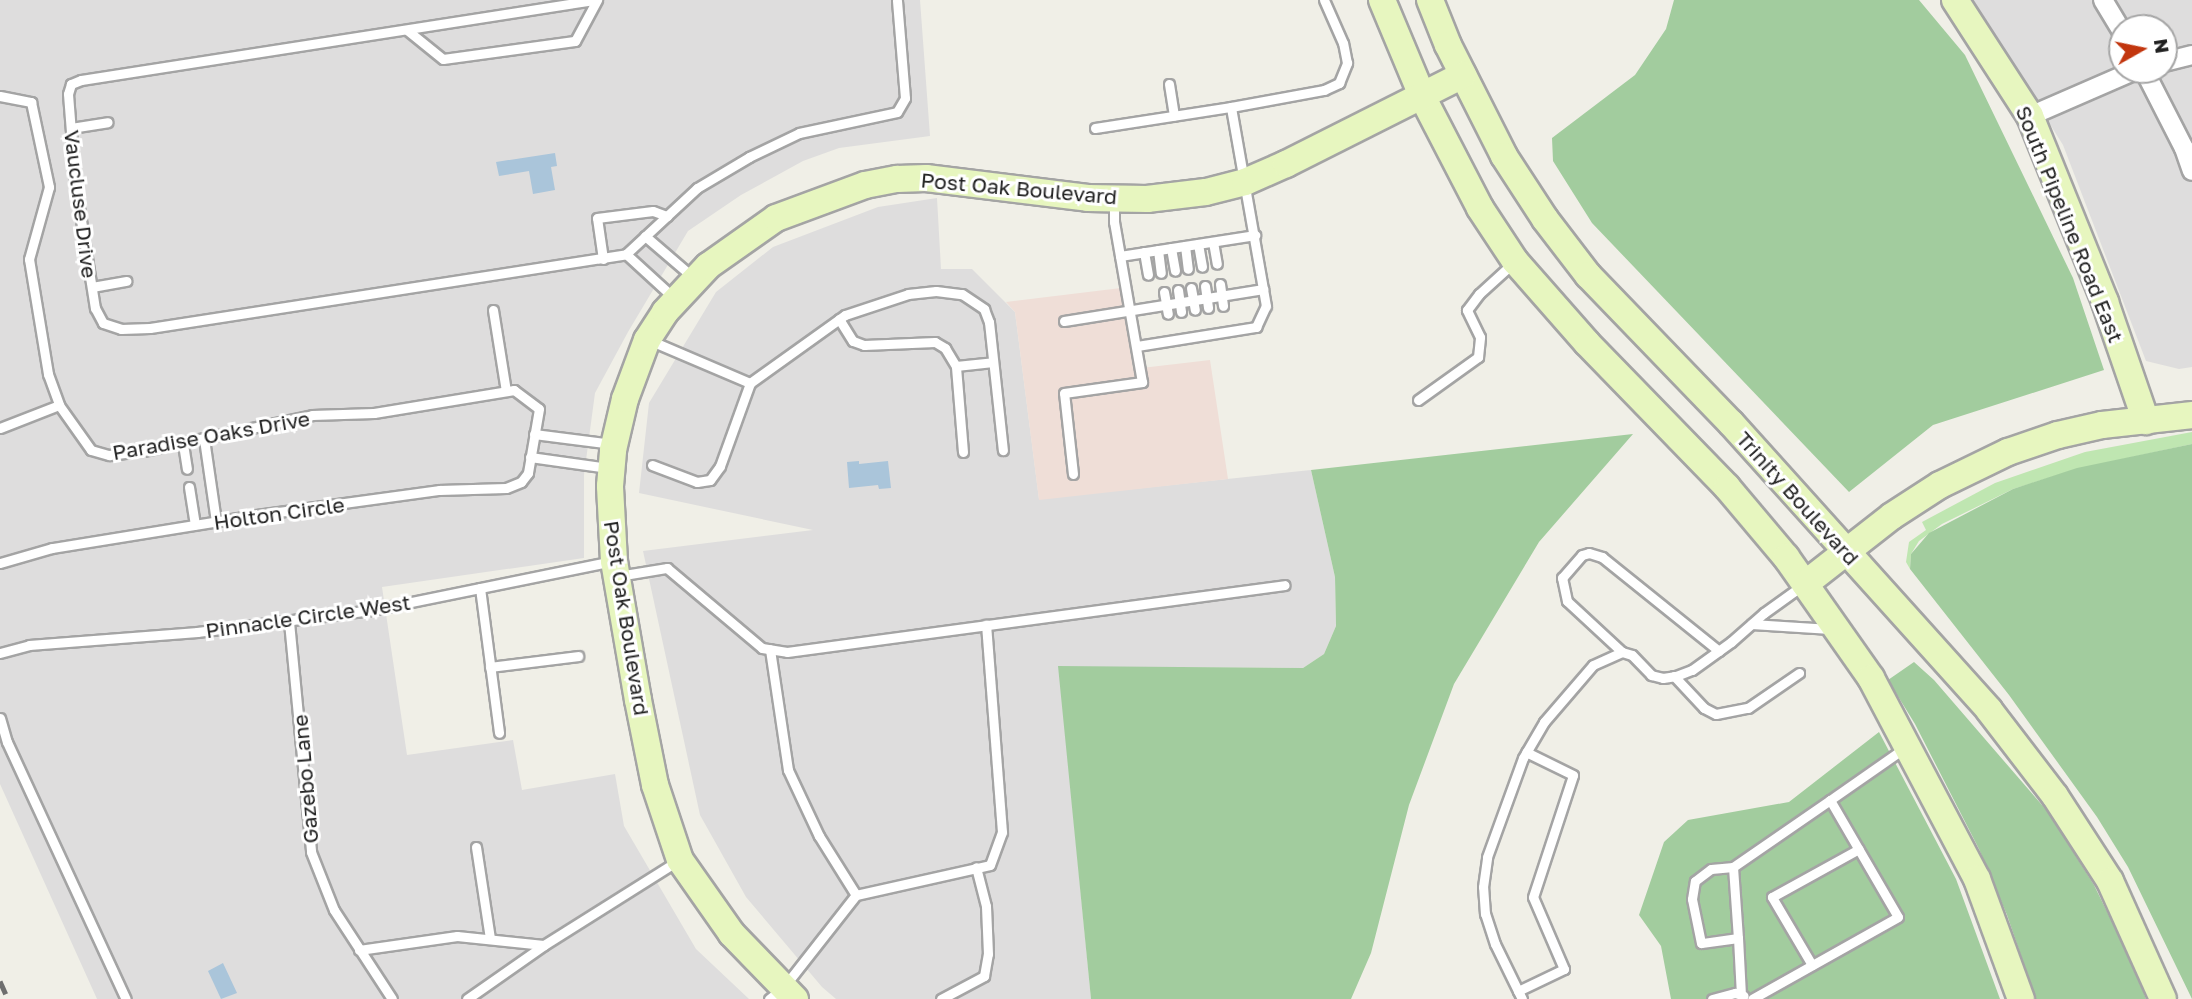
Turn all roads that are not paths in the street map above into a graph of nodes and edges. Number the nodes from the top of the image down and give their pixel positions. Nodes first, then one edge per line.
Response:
1 (595, 0) edge
2 (897, 0) edge
3 (1324, 0) edge
4 (1382, 0) edge
5 (1430, 0) edge
6 (1955, 0) edge
7 (407, 30) junction
8 (1464, 75) junction
9 (2108, 82) edge
10 (1168, 84) dead end
11 (2151, 84) edge
12 (0, 96) edge
13 (1423, 98) junction
14 (1231, 107) junction
15 (1174, 116) junction
16 (2030, 116) junction
17 (108, 122) dead end
18 (71, 128) junction
19 (1095, 128) dead end
20 (2192, 172) edge
21 (1245, 182) junction
22 (1114, 198) junction
23 (667, 216) junction
24 (1255, 235) junction
25 (645, 236) junction
26 (1213, 242) junction
27 (1198, 244) junction
28 (1185, 246) junction
29 (1171, 248) junction
30 (1158, 250) junction
31 (1144, 252) junction
32 (626, 254) junction
33 (1120, 256) junction
34 (603, 259) junction
35 (1515, 261) junction
36 (1217, 264) dead end
37 (1202, 267) dead end
38 (1188, 269) dead end
39 (1175, 271) dead end
40 (1161, 273) dead end
41 (1148, 275) dead end
42 (696, 279) junction
43 (126, 281) dead end
44 (1220, 284) dead end
45 (1205, 286) dead end
46 (92, 287) junction
47 (1191, 288) dead end
48 (1263, 289) junction
49 (1178, 290) dead end
50 (1164, 292) dead end
51 (1151, 294) dead end
52 (677, 300) junction
53 (1222, 301) junction
54 (1207, 303) junction
55 (1194, 305) junction
56 (1153, 307) junction
57 (1180, 307) junction
58 (1167, 309) junction
59 (493, 310) dead end
60 (1128, 310) junction
61 (839, 319) junction
62 (1064, 321) dead end
63 (648, 340) junction
64 (1137, 346) junction
65 (993, 362) junction
66 (956, 366) junction
67 (750, 383) junction
68 (506, 391) junction
69 (1418, 400) dead end
70 (59, 405) junction
71 (2192, 415) edge
72 (2146, 421) junction
73 (0, 428) edge
74 (534, 434) junction
75 (204, 439) junction
76 (184, 444) junction
77 (1003, 450) dead end
78 (531, 451) junction
79 (963, 452) dead end
80 (612, 456) junction
81 (652, 466) dead end
82 (187, 469) dead end
83 (1073, 474) dead end
84 (189, 487) dead end
85 (216, 521) junction
86 (195, 525) junction
87 (1846, 550) junction
88 (0, 563) edge
89 (615, 569) junction
90 (1805, 584) junction
91 (1285, 585) dead end
92 (480, 588) junction
93 (289, 622) junction
94 (1752, 624) junction
95 (986, 625) junction
96 (1837, 629) junction
97 (770, 649) junction
98 (1719, 651) junction
99 (1622, 652) junction
100 (0, 653) edge
101 (578, 656) dead end
102 (490, 667) junction
103 (1799, 673) dead end
104 (1674, 676) junction
105 (0, 718) edge
106 (499, 733) dead end
107 (1909, 745) junction
108 (1526, 752) junction
109 (1830, 800) junction
110 (477, 847) dead end
111 (1859, 849) junction
112 (680, 859) junction
113 (976, 867) junction
114 (1733, 867) junction
115 (856, 895) junction
116 (1738, 937) junction
117 (490, 938) junction
118 (544, 944) junction
119 (359, 950) junction
120 (1812, 965) junction
121 (783, 995) edge
122 (1520, 995) edge
123 (1741, 995) junction
124 (126, 999) edge
125 (391, 999) edge
126 (467, 999) edge
127 (941, 999) edge
128 (1712, 999) edge
129 (1752, 999) edge
130 (2021, 999) edge
131 (2163, 999) edge

1 - 7 lane, Vaucluse Drive
1 - 7 lane
2 - 23 lane
3 - 14 lane
4 - 13 street
5 - 8 street, Trinity Boulevard
6 - 16 street, South Pipeline Road East
7 - 18 lane, Vaucluse Drive
8 - 13 street, Post Oak Boulevard
8 - 87 street, Trinity Boulevard
9 - 16 street
10 - 15 lane
11 - 20 street
12 - 70 lane, Paradise Oaks Drive
13 - 21 street, Post Oak Boulevard
13 - 35 street
14 - 15 lane
14 - 21 lane
15 - 19 lane
16 - 72 street, South Pipeline Road East
17 - 18 lane
18 - 46 lane, Vaucluse Drive
21 - 22 street, Post Oak Boulevard
21 - 24 lane
22 - 33 lane
22 - 42 street, Post Oak Boulevard
23 - 25 lane
23 - 34 lane
24 - 26 lane
24 - 48 lane
25 - 32 lane
25 - 42 lane
26 - 27 lane
26 - 36 lane
27 - 28 lane
27 - 37 lane
28 - 29 lane
28 - 38 lane
29 - 30 lane
29 - 39 lane
30 - 31 lane
30 - 40 lane
31 - 33 lane
31 - 41 lane
32 - 34 lane, Vaucluse Drive
32 - 52 lane
33 - 60 lane
34 - 46 lane, Vaucluse Drive
35 - 69 lane
35 - 90 street
42 - 52 street, Post Oak Boulevard
43 - 46 lane
44 - 53 lane
45 - 54 lane
47 - 55 lane
48 - 53 lane
48 - 64 lane
49 - 57 lane
50 - 58 lane
51 - 56 lane
52 - 63 street, Post Oak Boulevard
53 - 54 lane
54 - 55 lane
55 - 57 lane
56 - 58 lane
56 - 60 lane
57 - 58 lane
59 - 68 lane
60 - 62 lane
60 - 64 lane
61 - 65 lane
61 - 66 lane
61 - 67 lane
63 - 67 lane
63 - 80 street, Post Oak Boulevard
64 - 83 lane
65 - 66 lane
65 - 77 lane
66 - 79 lane
67 - 81 lane
68 - 74 lane
68 - 75 lane, Paradise Oaks Drive
70 - 73 lane
70 - 76 lane, Paradise Oaks Drive
71 - 72 street
72 - 87 street
74 - 78 lane
74 - 80 lane
75 - 76 lane, Paradise Oaks Drive
75 - 85 lane
76 - 82 lane
78 - 80 lane
78 - 85 lane, Holton Circle
80 - 89 street, Post Oak Boulevard
84 - 86 lane
85 - 86 lane, Holton Circle
86 - 88 lane, Holton Circle
87 - 90 street
87 - 131 street, Trinity Boulevard
89 - 92 lane, Pinnacle Circle West
89 - 97 lane, Pinnacle Circle West
89 - 112 street, Post Oak Boulevard
90 - 94 lane
90 - 96 street
91 - 95 lane
92 - 93 lane, Pinnacle Circle West
92 - 102 lane
93 - 100 lane, Pinnacle Circle West
93 - 119 lane, Gazebo Lane
94 - 96 lane
94 - 98 lane
95 - 97 lane
95 - 113 lane
96 - 107 street
97 - 115 lane
98 - 99 lane
98 - 104 lane
99 - 104 lane
99 - 108 lane
101 - 102 lane
102 - 106 lane
103 - 104 lane
105 - 124 lane
107 - 109 lane
107 - 130 street
108 - 122 lane
108 - 122 lane
109 - 111 lane
109 - 114 lane
110 - 117 lane
111 - 120 lane
111 - 120 lane
112 - 118 lane
112 - 121 street, Post Oak Boulevard
113 - 115 lane
113 - 127 lane
114 - 116 lane
114 - 116 lane
115 - 121 lane
116 - 123 lane
117 - 118 lane
117 - 119 lane
118 - 126 lane
119 - 125 lane, Gazebo Lane
120 - 129 lane
123 - 128 lane
123 - 129 lane

